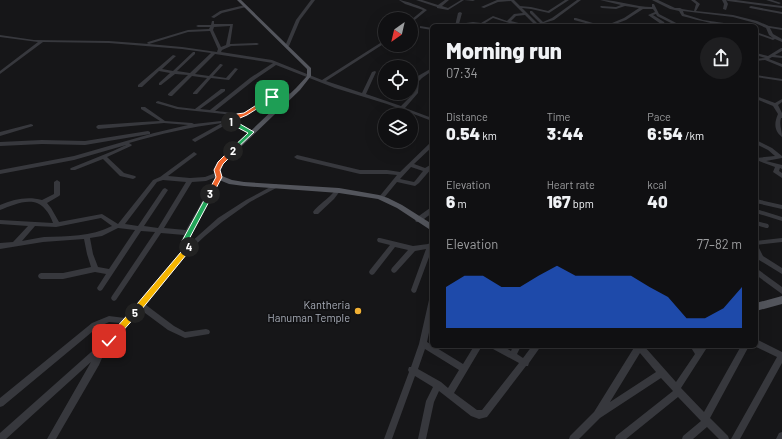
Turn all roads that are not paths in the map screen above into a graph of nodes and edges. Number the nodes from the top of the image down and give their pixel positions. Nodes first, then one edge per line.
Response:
1 (239, 0) edge
2 (314, 0) edge
3 (401, 0) edge
4 (418, 0) edge
5 (432, 0) edge
6 (447, 0) edge
7 (463, 0) edge
8 (466, 0) edge
9 (473, 0) edge
10 (512, 0) edge
11 (568, 0) edge
12 (579, 0) edge
13 (602, 0) edge
14 (653, 0) edge
15 (693, 0) edge
16 (724, 0) edge
17 (728, 0) edge
18 (768, 0) edge
19 (627, 3) edge
20 (427, 4) junction
21 (244, 6) junction
22 (782, 6) edge
23 (438, 7) junction
24 (519, 7) junction
25 (602, 7) dead end
26 (751, 7) dead end
27 (483, 8) dead end
28 (642, 8) junction
29 (653, 8) junction
30 (680, 9) junction
31 (724, 9) dead end
32 (695, 10) junction
33 (764, 10) junction
34 (531, 12) dead end
35 (460, 13) dead end
36 (657, 13) junction
37 (782, 13) edge
38 (524, 14) junction
39 (418, 16) edge
40 (575, 19) dead end
41 (508, 22) junction
42 (759, 22) junction
43 (212, 23) junction
44 (457, 24) edge
45 (472, 24) edge
46 (482, 24) edge
47 (482, 24) edge
48 (518, 24) edge
49 (537, 24) edge
50 (543, 24) joint
51 (594, 24) edge
52 (612, 24) edge
53 (663, 24) edge
54 (676, 24) edge
55 (725, 24) edge
56 (194, 27) dead end
57 (768, 27) junction
58 (421, 28) dead end
59 (430, 29) edge
60 (782, 29) edge
61 (758, 34) edge
62 (0, 36) edge
63 (164, 38) junction
64 (777, 39) junction
65 (42, 41) junction
66 (782, 41) edge
67 (257, 44) dead end
68 (145, 45) junction
69 (189, 46) dead end
70 (228, 46) junction
71 (287, 46) junction
72 (378, 46) edge
73 (782, 49) edge
74 (218, 52) junction
75 (194, 53) dead end
76 (758, 54) edge
77 (174, 56) dead end
78 (768, 57) junction
79 (782, 57) edge
80 (758, 60) edge
81 (276, 63) junction
82 (221, 64) dead end
83 (782, 66) edge
84 (236, 69) dead end
85 (158, 70) junction
86 (430, 70) edge
87 (173, 72) junction
88 (374, 72) dead end
89 (0, 73) edge
90 (192, 74) junction
91 (308, 76) junction
92 (758, 76) edge
93 (210, 77) junction
94 (418, 79) edge
95 (780, 80) edge
96 (323, 81) junction
97 (161, 84) dead end
98 (782, 85) edge
99 (140, 86) dead end
100 (223, 90) dead end
101 (195, 93) dead end
102 (170, 95) dead end
103 (292, 95) junction
104 (363, 95) junction
105 (758, 98) edge
106 (409, 100) edge
107 (782, 100) edge
108 (158, 102) dead end
109 (775, 105) junction
110 (143, 108) dead end
111 (402, 108) joint
112 (196, 110) junction
113 (212, 111) junction
114 (418, 114) edge
115 (239, 115) junction
116 (781, 116) edge
117 (430, 119) edge
118 (230, 120) junction
119 (164, 122) junction
120 (31, 125) dead end
121 (196, 125) junction
122 (98, 127) dead end
123 (252, 132) junction
124 (0, 134) edge
125 (156, 134) junction
126 (782, 135) edge
127 (137, 140) junction
128 (195, 140) dead end
129 (758, 143) edge
130 (0, 144) edge
131 (430, 146) edge
132 (194, 154) dead end
133 (104, 157) junction
134 (297, 157) dead end
135 (781, 157) edge
136 (758, 160) edge
137 (758, 160) edge
138 (410, 165) junction
139 (780, 166) edge
140 (430, 167) edge
141 (73, 169) dead end
142 (426, 170) junction
143 (0, 172) edge
144 (401, 174) junction
145 (219, 176) junction
146 (782, 176) edge
147 (133, 177) dead end
148 (162, 178) junction
149 (190, 180) junction
150 (396, 180) junction
151 (57, 182) dead end
152 (276, 186) junction
153 (165, 190) dead end
154 (337, 191) junction
155 (381, 198) junction
156 (758, 202) edge
157 (42, 203) junction
158 (770, 205) junction
159 (782, 207) edge
160 (0, 208) edge
161 (430, 211) edge
162 (316, 212) dead end
163 (758, 212) edge
164 (771, 216) junction
165 (782, 219) edge
166 (418, 220) junction
167 (0, 222) edge
168 (33, 224) junction
169 (57, 224) junction
170 (758, 224) edge
171 (119, 226) junction
172 (766, 226) dead end
173 (430, 227) edge
174 (140, 228) junction
175 (160, 230) junction
176 (188, 233) junction
177 (87, 238) junction
178 (380, 240) dead end
179 (782, 240) edge
180 (758, 243) edge
181 (15, 244) junction
182 (394, 244) junction
183 (430, 245) edge
184 (0, 246) edge
185 (189, 247) junction
186 (430, 248) edge
187 (413, 249) junction
188 (758, 252) edge
189 (95, 269) junction
190 (394, 270) dead end
191 (782, 271) edge
192 (110, 272) junction
193 (372, 272) dead end
194 (758, 273) edge
195 (41, 276) dead end
196 (100, 288) dead end
197 (414, 290) dead end
198 (782, 291) edge
199 (114, 298) dead end
200 (782, 300) edge
201 (141, 306) junction
202 (758, 306) edge
203 (430, 310) edge
204 (127, 321) junction
205 (206, 332) dead end
206 (423, 344) junction
207 (758, 344) edge
208 (102, 348) junction
209 (477, 348) edge
210 (499, 348) edge
211 (516, 348) edge
212 (536, 348) edge
213 (638, 348) edge
214 (641, 348) edge
215 (695, 348) edge
216 (703, 348) edge
217 (744, 348) edge
218 (699, 354) junction
219 (513, 356) junction
220 (525, 363) junction
221 (464, 369) junction
222 (412, 370) junction
223 (661, 373) junction
224 (438, 386) junction
225 (677, 391) junction
226 (449, 394) junction
227 (0, 403) edge
228 (597, 415) junction
229 (706, 420) junction
230 (782, 436) edge
231 (0, 439) edge
232 (51, 439) edge
233 (388, 439) edge
234 (422, 439) edge
235 (573, 439) edge
236 (619, 439) edge
237 (686, 439) edge
238 (725, 439) edge
239 (735, 439) edge
240 (780, 439) edge

1 - 21 main road
2 - 71 street
3 - 39 street
4 - 20 street
5 - 20 street
6 - 23 street
7 - 23 street
8 - 9 street
10 - 24 street
10 - 27 street
11 - 24 street
12 - 50 street
13 - 19 street
14 - 29 street
14 - 30 street
15 - 32 street
16 - 31 street
17 - 22 street
18 - 22 street
19 - 25 street
19 - 28 street
20 - 23 street
21 - 43 street
21 - 71 main road
24 - 38 street
26 - 33 street
28 - 29 street
28 - 52 street
29 - 36 street
30 - 32 street
30 - 55 street
32 - 42 street
33 - 37 street
33 - 42 street
34 - 50 street
35 - 44 street
36 - 53 street
36 - 54 street
38 - 41 street
38 - 49 street
40 - 51 street
41 - 46 street
41 - 48 street
42 - 57 street
43 - 56 street
43 - 63 street
43 - 70 street
43 - 74 street
45 - 47 street
57 - 60 street
57 - 64 street
58 - 59 street
61 - 64 street
62 - 65 street
63 - 68 street
63 - 69 street
64 - 66 street
65 - 68 street
65 - 89 street
67 - 70 street
68 - 74 street
70 - 74 street
71 - 91 main road
72 - 96 street
73 - 78 street
74 - 81 street
74 - 90 street
75 - 87 street
76 - 78 street
77 - 85 street
78 - 79 street
78 - 80 street
78 - 83 street
81 - 91 street
81 - 113 street
82 - 93 street
84 - 93 street
85 - 87 street
85 - 99 street
86 - 94 street
87 - 90 street
87 - 97 street
88 - 104 street
90 - 93 street
90 - 102 street
91 - 96 street
91 - 103 main road
92 - 95 street
93 - 101 street
95 - 98 street
96 - 104 street
100 - 112 street
103 - 115 street
103 - 123 main road
104 - 111 street
105 - 109 street
106 - 111 street
107 - 109 street
108 - 112 street
109 - 116 street
110 - 119 street
112 - 113 street
113 - 115 street
114 - 117 street
115 - 118 street
116 - 126 street
118 - 121 street
118 - 123 street
118 - 128 street
119 - 121 street
119 - 122 street
120 - 124 street
121 - 125 street
123 - 145 main road
125 - 127 street
125 - 130 street
127 - 133 street
127 - 143 street
129 - 135 street
131 - 138 street
132 - 148 street
133 - 141 street
133 - 147 street
134 - 144 street
135 - 136 street
137 - 139 street
138 - 142 street
138 - 144 street
139 - 146 street
140 - 142 street
142 - 150 street
144 - 150 street
145 - 149 street
145 - 152 main road
145 - 176 street
148 - 149 street
148 - 171 street
149 - 175 street
150 - 155 street
151 - 157 street
152 - 154 main road
152 - 185 street
153 - 174 street
154 - 155 main road
154 - 162 street
155 - 166 main road
156 - 158 street
157 - 160 street
157 - 169 street
158 - 159 street
158 - 164 street
161 - 166 street
163 - 164 street
164 - 165 street
166 - 173 main road
167 - 168 street
168 - 169 street
168 - 181 street
169 - 171 street
170 - 172 street
171 - 174 street
171 - 177 street
174 - 175 street
174 - 192 street
175 - 176 street
175 - 199 street
176 - 185 street
177 - 181 street
177 - 189 street
178 - 182 street
179 - 180 street
181 - 184 street
182 - 187 street
182 - 193 street
183 - 187 street
185 - 201 street
186 - 197 street
187 - 190 street
188 - 191 street
189 - 192 street
189 - 195 street
192 - 196 street
194 - 198 street
200 - 202 main road
201 - 204 street
201 - 205 street
203 - 206 street
204 - 208 street
204 - 227 street
206 - 221 street
206 - 222 street
207 - 239 street
208 - 231 street
208 - 232 street
209 - 221 street
210 - 219 street
211 - 219 street
212 - 220 street
213 - 228 street
214 - 223 street
215 - 218 street
216 - 218 street
217 - 229 street
218 - 225 street
219 - 220 street
220 - 226 street
221 - 226 street
222 - 224 street
222 - 233 street
223 - 225 street
223 - 228 street
224 - 226 street
224 - 234 street
225 - 229 street
225 - 236 street
228 - 235 street
229 - 237 street
229 - 238 street
230 - 240 street

